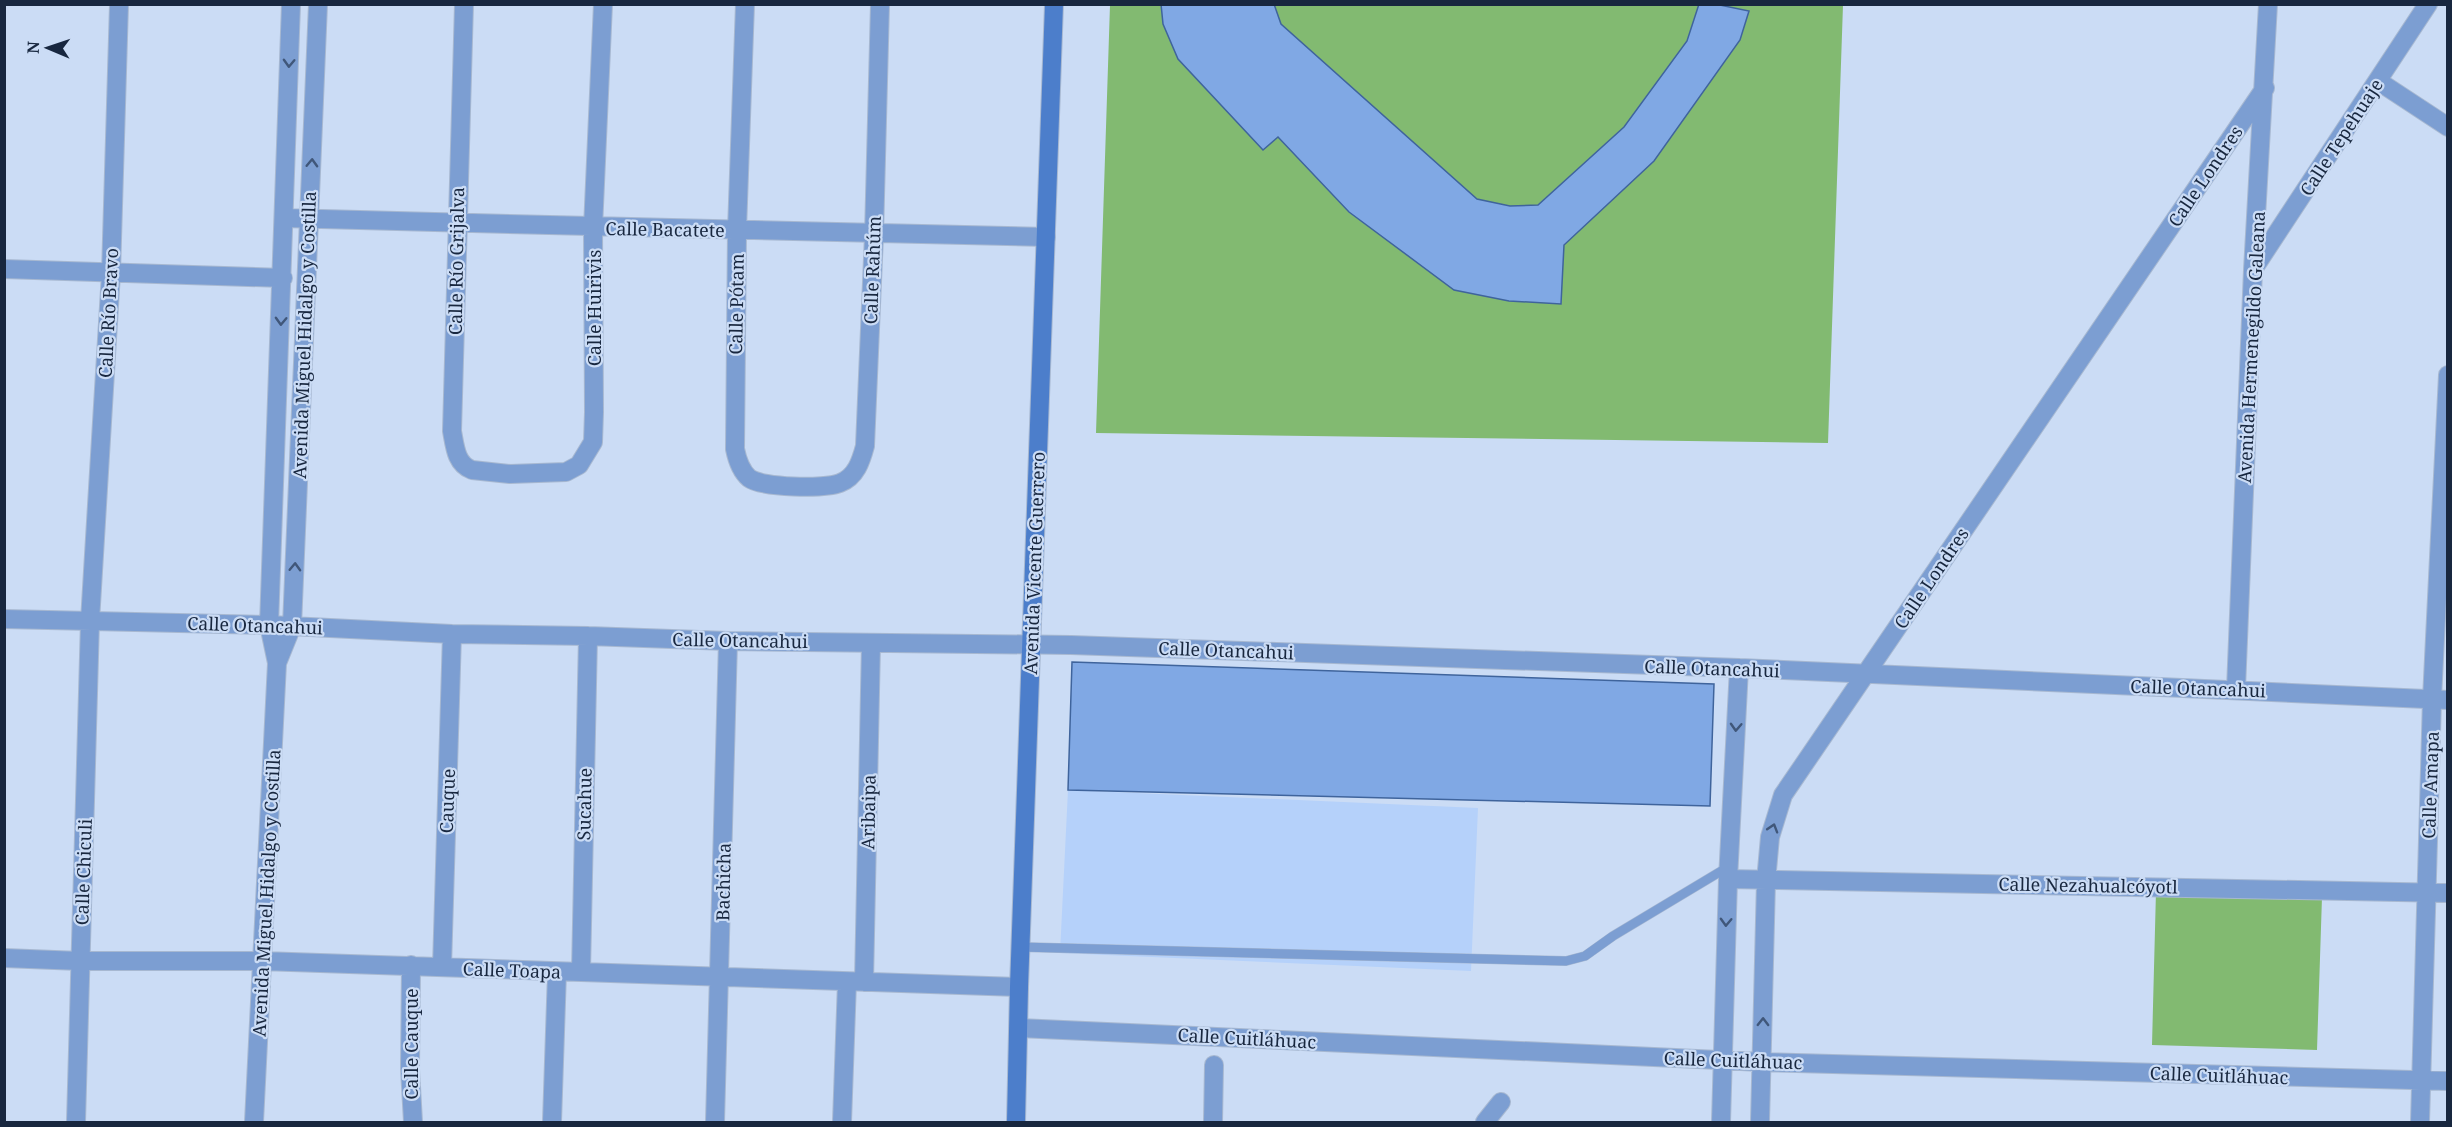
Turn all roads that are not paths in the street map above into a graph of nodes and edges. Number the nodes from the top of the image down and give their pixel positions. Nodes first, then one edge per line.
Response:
1 (119, 4) edge
2 (291, 4) edge
3 (318, 4) edge
4 (464, 4) edge
5 (603, 4) edge
6 (745, 4) edge
7 (880, 4) edge
8 (1054, 4) edge
9 (2268, 4) edge
10 (2428, 4) edge
11 (2378, 81) junction
12 (2265, 88) junction
13 (2448, 127) edge
14 (284, 218) junction
15 (309, 219) junction
16 (456, 221) junction
17 (593, 228) junction
18 (737, 230) junction
19 (874, 235) junction
20 (1046, 237) junction
21 (4, 269) edge
22 (2253, 270) junction
23 (111, 273) junction
24 (283, 278) junction
25 (2448, 375) edge
26 (510, 474) joint
27 (797, 487) joint
28 (2445, 493) edge
29 (4, 619) edge
30 (90, 621) junction
31 (269, 625) junction
32 (292, 626) junction
33 (452, 634) junction
34 (588, 636) junction
35 (728, 641) junction
36 (872, 643) junction
37 (1030, 644) junction
38 (277, 663) junction
39 (1738, 668) junction
40 (1865, 674) junction
41 (2236, 689) junction
42 (2440, 699) edge
43 (1728, 873) junction
44 (1766, 881) junction
45 (2426, 892) junction
46 (2448, 893) edge
47 (1020, 947) junction
48 (4, 958) edge
49 (80, 961) junction
50 (262, 961) junction
51 (411, 965) junction
52 (442, 967) junction
53 (557, 972) junction
54 (580, 972) junction
55 (720, 977) junction
56 (855, 982) junction
57 (1018, 987) junction
58 (1019, 1028) junction
59 (1723, 1060) junction
60 (1762, 1062) junction
61 (1214, 1065) dead end
62 (2421, 1080) junction
63 (2448, 1081) edge
64 (1502, 1102) dead end
65 (76, 1122) edge
66 (254, 1122) edge
67 (413, 1122) edge
68 (552, 1122) edge
69 (715, 1122) edge
70 (842, 1122) edge
71 (1016, 1122) edge
72 (1213, 1122) edge
73 (1485, 1122) edge
74 (1721, 1122) edge
75 (1760, 1122) edge
76 (2420, 1122) edge

1 - 23 street, Calle Río Bravo
2 -> 14 street, Avenida Miguel Hidalgo y Costilla
15 -> 3 street, Avenida Miguel Hidalgo y Costilla
4 - 16 street, Calle Río Grijalva
5 - 17 street, Calle Huirivis
6 - 18 street, Calle Pótam
7 - 19 street, Calle Rahúm
8 - 20 main road, Avenida Vicente Guerrero
9 - 12 street, Avenida Hermenegildo Galeana
10 - 11 street, Calle Tepehuaje
11 - 13 street
11 - 22 street, Calle Tepehuaje
12 - 22 street, Avenida Hermenegildo Galeana
12 - 40 street, Calle Londres
14 - 15 street, Calle Bacatete
14 - 24 street, Avenida Miguel Hidalgo y Costilla
15 - 16 street, Calle Bacatete
32 -> 15 street, Avenida Miguel Hidalgo y Costilla
16 - 17 street, Calle Bacatete
16 - 26 street, Calle Río Grijalva
17 - 18 street, Calle Bacatete
17 - 26 street, Calle Huirivis
18 - 19 street, Calle Bacatete
18 - 27 street, Calle Pótam
19 - 20 street, Calle Bacatete
19 - 27 street, Calle Rahúm
20 - 37 main road, Avenida Vicente Guerrero
21 - 23 street
22 - 41 street, Avenida Hermenegildo Galeana
23 - 24 street
23 - 30 street, Calle Río Bravo
24 -> 31 street, Avenida Miguel Hidalgo y Costilla
25 - 28 street, Calle Amapa
28 - 42 street, Calle Amapa
29 - 30 street, Calle Otancahui
30 - 31 street, Calle Otancahui
30 - 49 street, Calle Chiculi
31 - 32 street, Calle Otancahui
31 - 38 street, Avenida Miguel Hidalgo y Costilla
32 - 33 street, Calle Otancahui
32 - 38 street, Avenida Miguel Hidalgo y Costilla
33 - 34 street, Calle Otancahui
33 - 52 street, Cauque
34 - 35 street, Calle Otancahui
34 - 54 street, Sucahue
35 - 36 street, Calle Otancahui
35 - 55 street, Bachicha
36 - 37 street, Calle Otancahui
36 - 56 street, Aribaipa
37 - 39 street, Calle Otancahui
37 - 47 main road, Avenida Vicente Guerrero
38 - 50 street, Avenida Miguel Hidalgo y Costilla
39 - 40 street, Calle Otancahui
39 -> 43 street
40 - 41 street, Calle Otancahui
44 -> 40 street, Calle Londres
41 - 42 street, Calle Otancahui
42 - 45 street, Calle Amapa
43 - 44 street, Calle Nezahualcóyotl
43 - 47 lane
43 -> 59 street
44 - 45 street, Calle Nezahualcóyotl
60 -> 44 street, Calle Londres
45 - 46 street, Calle Nezahualcóyotl
45 - 62 street, Calle Amapa
47 - 57 main road, Avenida Vicente Guerrero
48 - 49 street, Calle Toapa
49 - 50 street, Calle Toapa
49 - 65 street, Calle Chiculi
50 - 51 street, Calle Toapa
50 - 66 street, Avenida Miguel Hidalgo y Costilla
51 - 52 street, Calle Toapa
51 - 67 street, Calle Cauque
52 - 53 street, Calle Toapa
53 - 54 street, Calle Toapa
53 - 68 street
54 - 55 street, Calle Toapa
55 - 56 street, Calle Toapa
55 - 69 street, Bachicha
56 - 57 street, Calle Toapa
56 - 70 street, Aribaipa
57 - 58 main road, Avenida Vicente Guerrero
58 - 59 street, Calle Cuitláhuac
58 - 71 main road, Avenida Vicente Guerrero
59 - 60 street, Calle Cuitláhuac
59 - 74 street
60 - 62 street, Calle Cuitláhuac
60 - 75 street, Calle Londres
61 - 72 street
62 - 63 street, Calle Cuitláhuac
62 - 76 street, Calle Amapa
64 - 73 street

